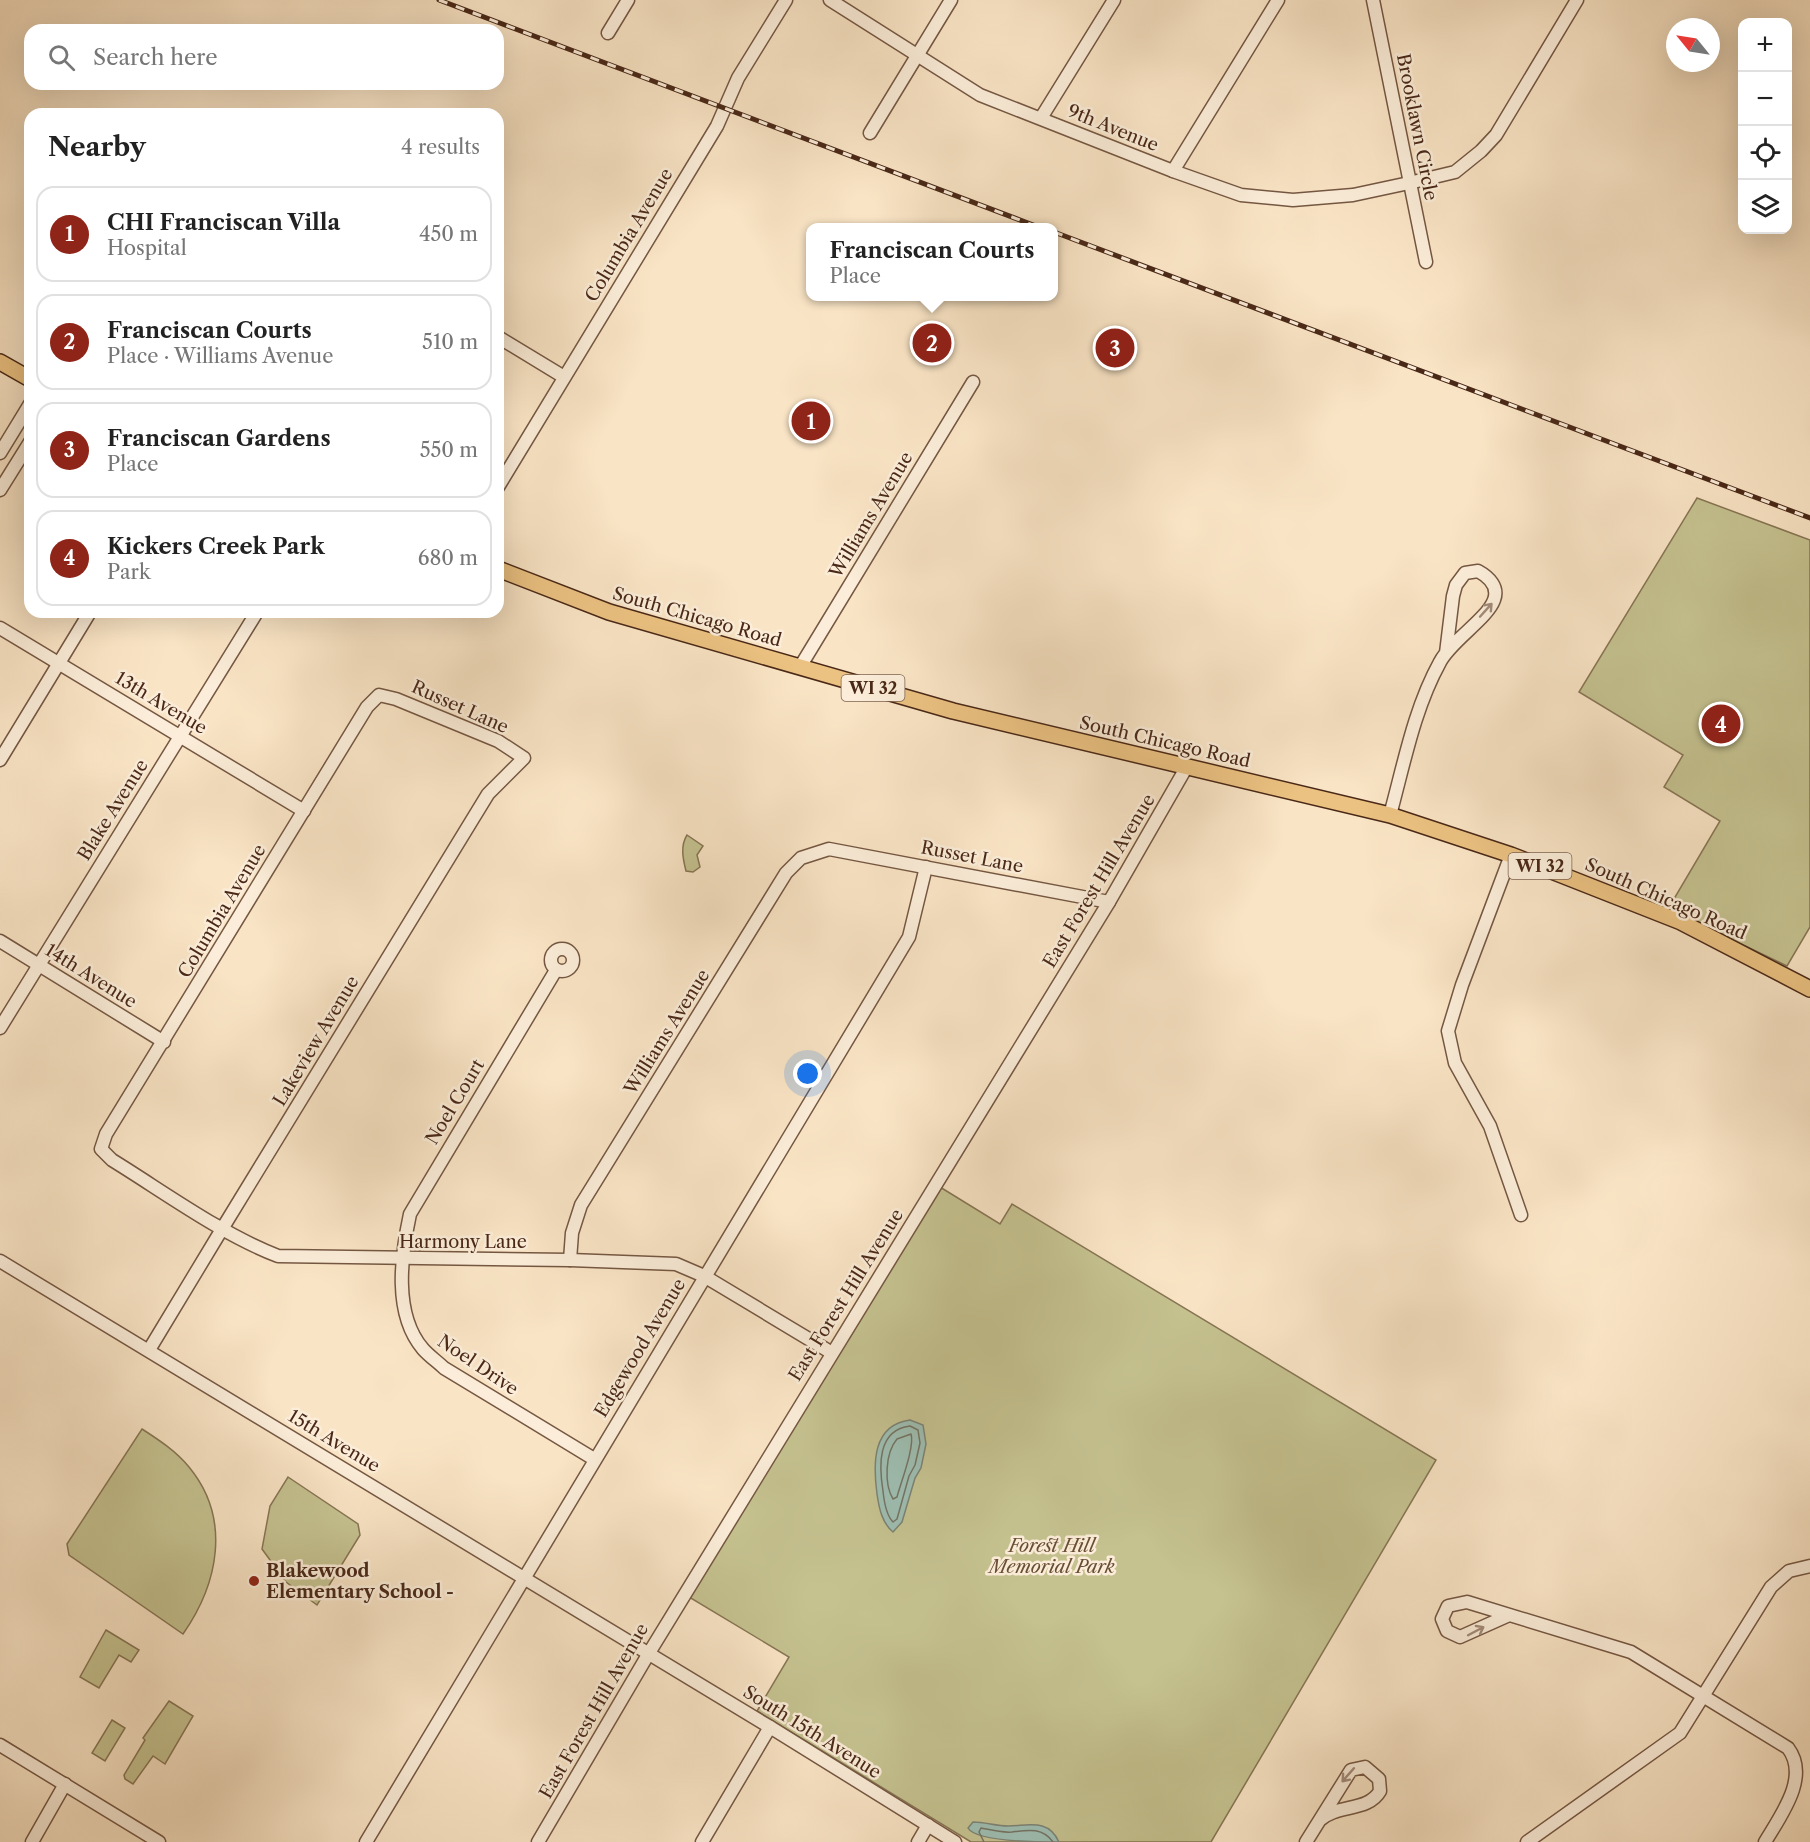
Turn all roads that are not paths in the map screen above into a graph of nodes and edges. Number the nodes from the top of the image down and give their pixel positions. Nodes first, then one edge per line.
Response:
1 (628, 0) edge
2 (786, 0) edge
3 (830, 0) edge
4 (951, 0) edge
5 (1114, 0) edge
6 (1278, 0) edge
7 (1373, 0) edge
8 (1577, 0) edge
9 (608, 33) dead end
10 (918, 56) junction
11 (1041, 118) junction
12 (870, 133) dead end
13 (1173, 171) junction
14 (1409, 183) junction
15 (1426, 262) dead end
16 (504, 341) edge
17 (0, 362) edge
18 (24, 376) edge
19 (564, 377) junction
20 (973, 382) dead end
21 (24, 414) edge
22 (24, 452) edge
23 (0, 453) edge
24 (504, 477) edge
25 (0, 490) edge
26 (504, 571) edge
27 (86, 618) edge
28 (252, 618) edge
29 (0, 628) edge
30 (1446, 652) junction
31 (59, 662) junction
32 (800, 667) junction
33 (379, 695) joint
34 (180, 736) junction
35 (524, 759) joint
36 (0, 760) edge
37 (1186, 768) junction
38 (304, 811) junction
39 (1390, 815) junction
40 (829, 849) joint
41 (1511, 855) junction
42 (926, 867) junction
43 (1109, 902) junction
44 (0, 941) edge
45 (39, 965) junction
46 (556, 970) dead end
47 (1810, 989) edge
48 (0, 1028) edge
49 (164, 1042) junction
50 (101, 1149) joint
51 (1521, 1215) dead end
52 (223, 1227) junction
53 (404, 1260) junction
54 (570, 1260) junction
55 (0, 1261) edge
56 (704, 1276) junction
57 (149, 1350) junction
58 (832, 1353) junction
59 (594, 1459) junction
60 (1810, 1566) edge
61 (523, 1577) junction
62 (1508, 1616) junction
63 (649, 1653) junction
64 (1705, 1696) junction
65 (770, 1727) junction
66 (0, 1745) edge
67 (65, 1784) junction
68 (1320, 1820) junction
69 (928, 1825) junction
70 (32, 1842) edge
71 (159, 1842) edge
72 (366, 1842) edge
73 (538, 1842) edge
74 (702, 1842) edge
75 (918, 1842) edge
76 (956, 1842) edge
77 (1306, 1842) edge
78 (1527, 1842) edge
79 (1765, 1842) edge

1 - 9 street
2 - 19 street, Columbia Avenue
3 - 10 street, 9th Avenue
4 - 10 street
5 - 11 street
6 - 13 street
7 - 14 street, Brooklawn Circle
8 - 14 street
10 - 11 street, 9th Avenue
10 - 12 street
11 - 13 street, 9th Avenue
13 - 14 street, 9th Avenue
14 - 15 street, Brooklawn Circle
16 - 19 street
17 - 18 main road
19 - 24 street, Columbia Avenue
20 - 32 street, Williams Avenue
21 - 23 street
22 - 25 street
26 - 32 main road, South Chicago Road / WI 32
27 - 31 street
28 - 34 street, Blake Avenue
29 - 31 street, 13th Avenue
30 -> 30 street
30 - 39 street
31 - 34 street, 13th Avenue
31 - 36 street
32 - 37 main road, South Chicago Road / WI 32
33 - 35 street, Russet Lane
33 - 38 street, Columbia Avenue
34 - 38 street, 13th Avenue
34 - 45 street, Blake Avenue
35 - 52 street, Lakeview Avenue
37 - 39 main road, South Chicago Road / WI 32
37 - 43 street, East Forest Hill Avenue
38 - 49 street, Columbia Avenue
39 - 41 main road, South Chicago Road / WI 32
40 - 42 street, Russet Lane
40 - 54 street, Williams Avenue
41 - 47 main road, South Chicago Road / WI 32
41 - 51 street
42 - 43 street, Russet Lane
42 - 56 street, Edgewood Avenue
43 - 58 street, East Forest Hill Avenue
44 - 45 street, 14th Avenue
45 - 48 street, Blake Avenue
45 - 49 street, 14th Avenue
46 - 53 street, Noel Court
49 - 50 street, Columbia Avenue
50 - 52 street, Harmony Lane
52 - 53 street, Harmony Lane
52 - 57 street, Lakeview Avenue
53 - 54 street, Harmony Lane
53 - 59 street, Noel Drive
54 - 56 street, Harmony Lane
55 - 57 street, 15th Avenue
56 - 58 street, Harmony Lane
56 - 59 street, Edgewood Avenue
57 - 61 street, 15th Avenue
58 - 63 street, East Forest Hill Avenue
59 - 61 street, Edgewood Avenue
60 - 64 street
61 - 63 street, 15th Avenue
61 - 72 street, Edgewood Avenue
62 -> 62 street
62 - 64 street
63 - 65 street, South 15th Avenue
63 - 73 street, East Forest Hill Avenue
64 - 78 street
64 - 79 street
65 - 69 street, South 15th Avenue
65 - 74 street
66 - 67 street
67 - 70 street
67 - 71 street
68 -> 68 street
68 - 77 street
69 - 75 street
69 - 76 street, South 15th Avenue

